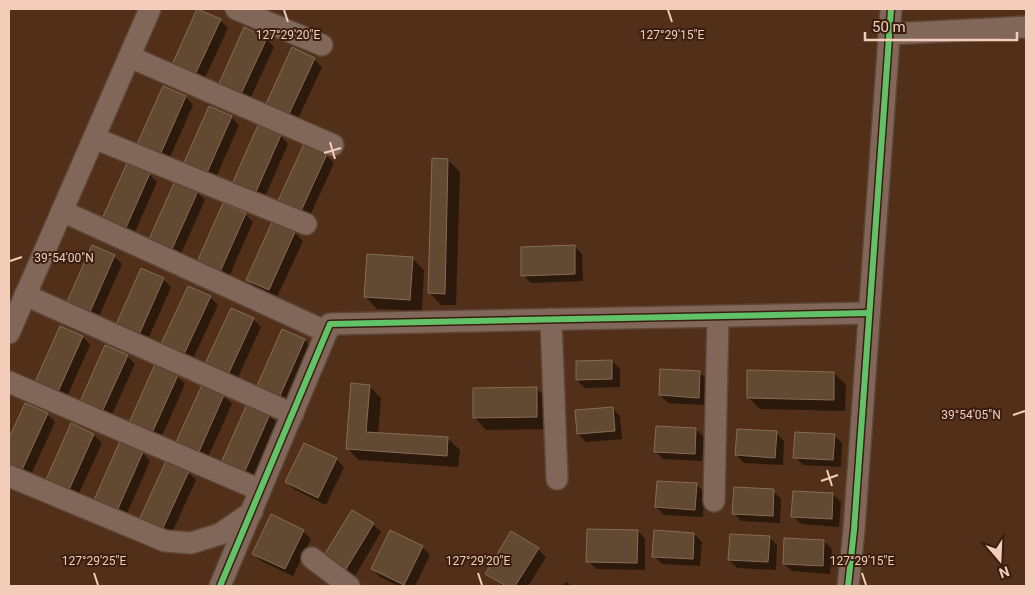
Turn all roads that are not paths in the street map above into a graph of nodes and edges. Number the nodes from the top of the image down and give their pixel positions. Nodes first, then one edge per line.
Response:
1 (150, 9) edge
2 (236, 9) edge
3 (891, 9) edge
4 (1026, 27) edge
5 (889, 34) junction
6 (322, 45) dead end
7 (130, 57) junction
8 (94, 138) junction
9 (333, 145) dead end
10 (62, 211) junction
11 (306, 224) dead end
12 (25, 295) junction
13 (869, 312) junction
14 (718, 316) junction
15 (551, 320) junction
16 (327, 332) junction
17 (9, 333) edge
18 (9, 382) edge
19 (293, 414) junction
20 (9, 476) edge
21 (557, 479) dead end
22 (260, 490) junction
23 (714, 501) dead end
24 (252, 512) junction
25 (312, 558) dead end
26 (220, 586) edge
27 (349, 586) edge
28 (848, 586) edge

1 - 7 street
2 - 6 street
3 - 5 street
4 - 5 street
5 - 13 street
7 - 8 street
7 - 9 street
8 - 10 street
8 - 11 street
10 - 12 street
10 - 16 street
12 - 17 street
12 - 19 street
13 - 14 street
13 - 28 street
14 - 15 street
14 - 23 street
15 - 16 street
15 - 21 street
16 - 19 street
18 - 22 street
19 - 22 street
20 - 24 street
22 - 24 street
24 - 26 street
25 - 27 street

